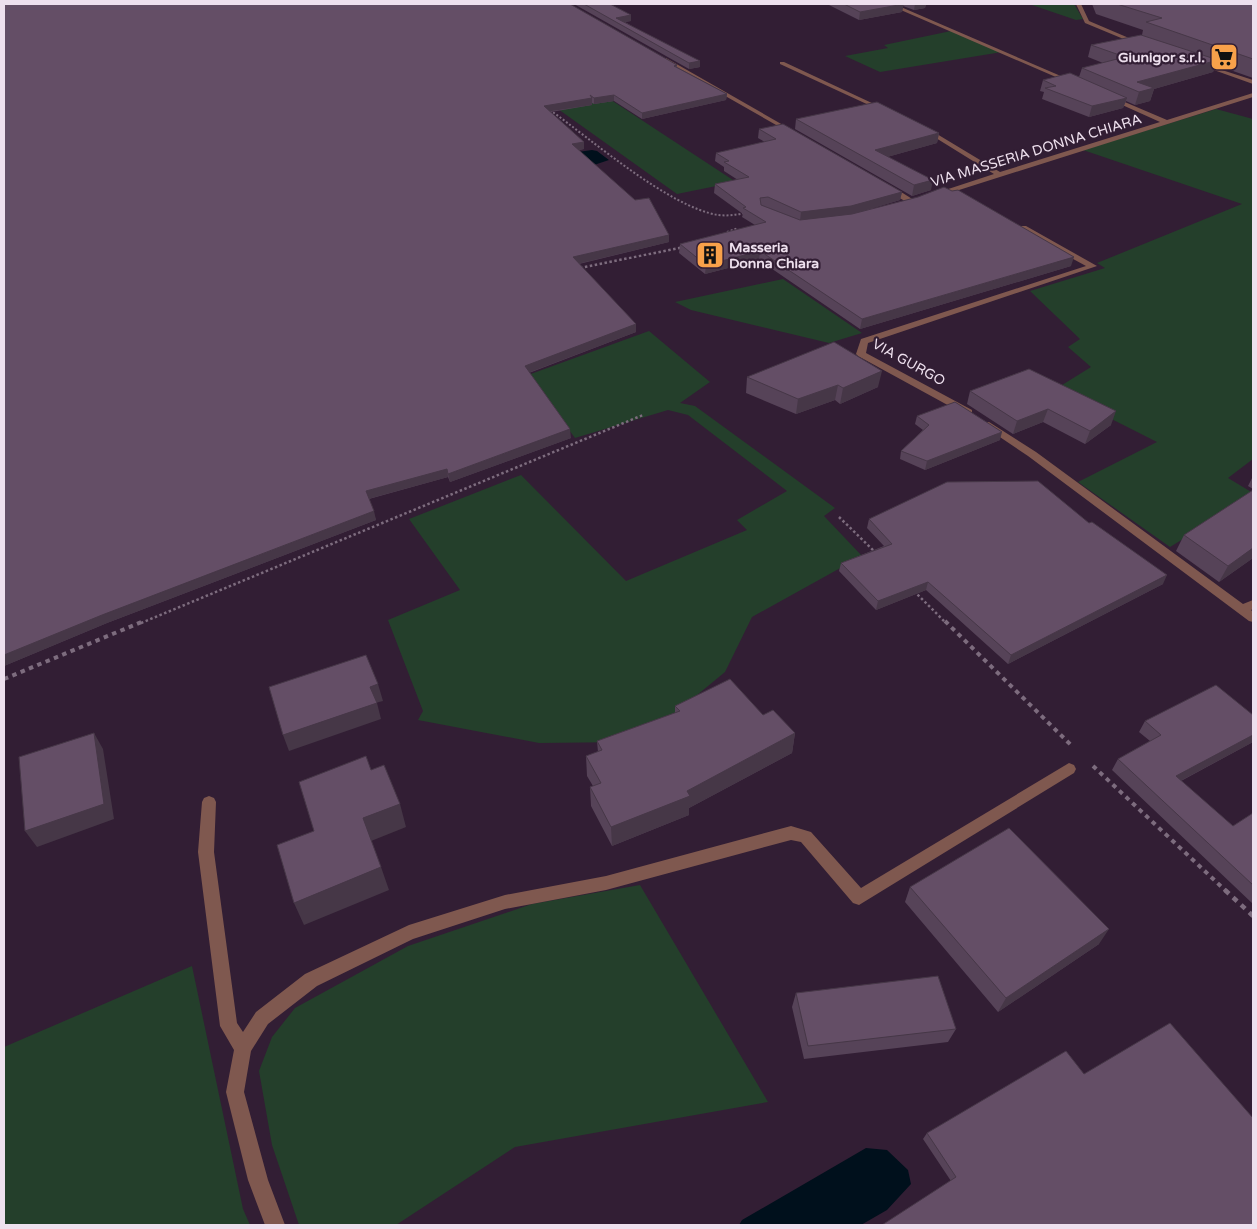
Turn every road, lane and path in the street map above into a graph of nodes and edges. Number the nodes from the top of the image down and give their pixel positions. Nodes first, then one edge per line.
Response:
1 (890, 4) edge
2 (1080, 4) edge
3 (1149, 47) edge
4 (660, 57) edge
5 (1192, 61) edge
6 (782, 63) dead end
7 (1253, 82) edge
8 (1084, 87) edge
9 (1101, 94) edge
10 (1253, 95) edge
11 (545, 106) edge
12 (894, 114) edge
13 (1166, 122) junction
14 (920, 126) edge
15 (798, 135) edge
16 (999, 174) junction
17 (880, 182) edge
18 (952, 189) junction
19 (968, 198) edge
20 (921, 199) junction
21 (905, 205) edge
22 (747, 213) edge
23 (1010, 221) edge
24 (738, 228) edge
25 (724, 234) edge
26 (685, 246) edge
27 (574, 270) edge
28 (643, 415) dead end
29 (839, 517) dead end
30 (882, 559) edge
31 (910, 587) edge
32 (1248, 607) edge
33 (1253, 618) edge
34 (4, 679) edge
35 (1074, 748) dead end
36 (1088, 762) dead end
37 (1069, 769) dead end
38 (209, 802) dead end
39 (1253, 916) edge
40 (243, 1048) junction
41 (275, 1225) edge

1 - 8 street
2 - 3 street
4 - 15 street
5 - 7 street
6 - 12 street
9 - 13 street, VIA MASSERIA DONNA CHIARA
10 - 13 street, VIA MASSERIA DONNA CHIARA
11 - 22 path
13 - 16 street, VIA MASSERIA DONNA CHIARA
14 - 16 street
16 - 18 street, VIA MASSERIA DONNA CHIARA
17 - 20 street, VIA MASSERIA DONNA CHIARA
18 - 19 street
18 - 20 street, VIA MASSERIA DONNA CHIARA
20 - 21 street, VIA MASSERIA DONNA CHIARA
23 - 32 street, VIA GURGO
24 - 25 path
26 - 27 path
28 - 34 path
29 - 30 path
31 - 35 path
32 - 33 street, VIA GURGO
36 - 39 path
37 - 40 street
38 - 40 street
40 - 41 street

